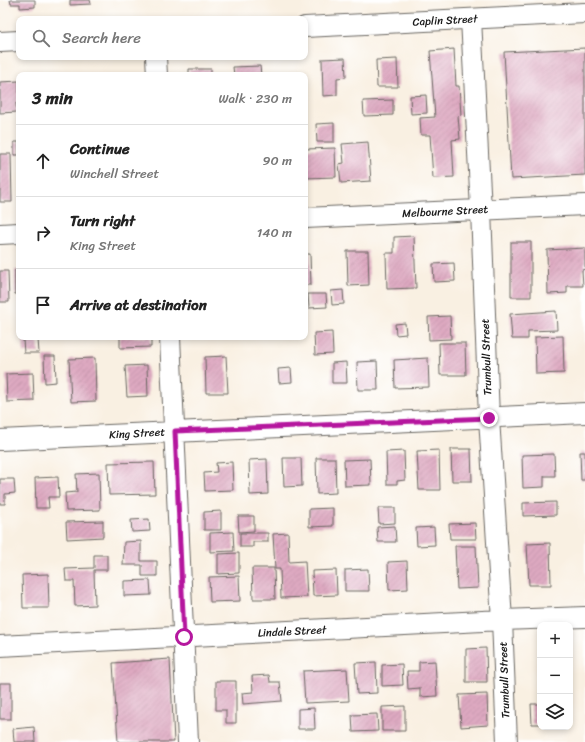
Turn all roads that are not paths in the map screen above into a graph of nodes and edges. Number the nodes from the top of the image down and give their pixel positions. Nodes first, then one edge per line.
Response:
1 (585, 13) edge
2 (471, 19) junction
3 (308, 27) edge
4 (16, 41) edge
5 (0, 42) edge
6 (156, 60) edge
7 (157, 72) edge
8 (585, 204) edge
9 (481, 210) junction
10 (308, 218) edge
11 (16, 233) edge
12 (0, 234) edge
13 (170, 340) edge
14 (585, 413) edge
15 (489, 418) junction
16 (175, 431) junction
17 (0, 440) edge
18 (585, 617) edge
19 (502, 620) junction
20 (184, 637) junction
21 (0, 646) edge
22 (188, 742) edge
23 (507, 742) edge

1 - 2 street, Caplin Street
2 - 3 street, Caplin Street
2 - 9 street, Trumbull Street
4 - 5 street
6 - 7 street
8 - 9 street, Melbourne Street
9 - 10 street, Melbourne Street
9 - 15 street, Trumbull Street
11 - 12 street
13 - 16 street
14 - 15 street, King Street
15 - 16 street, King Street
15 - 19 street, Trumbull Street
16 - 17 street, King Street
16 - 20 street
18 - 19 street, Lindale Street
19 - 20 street, Lindale Street
19 - 23 street, Trumbull Street
20 - 21 street, Lindale Street
20 - 22 street

